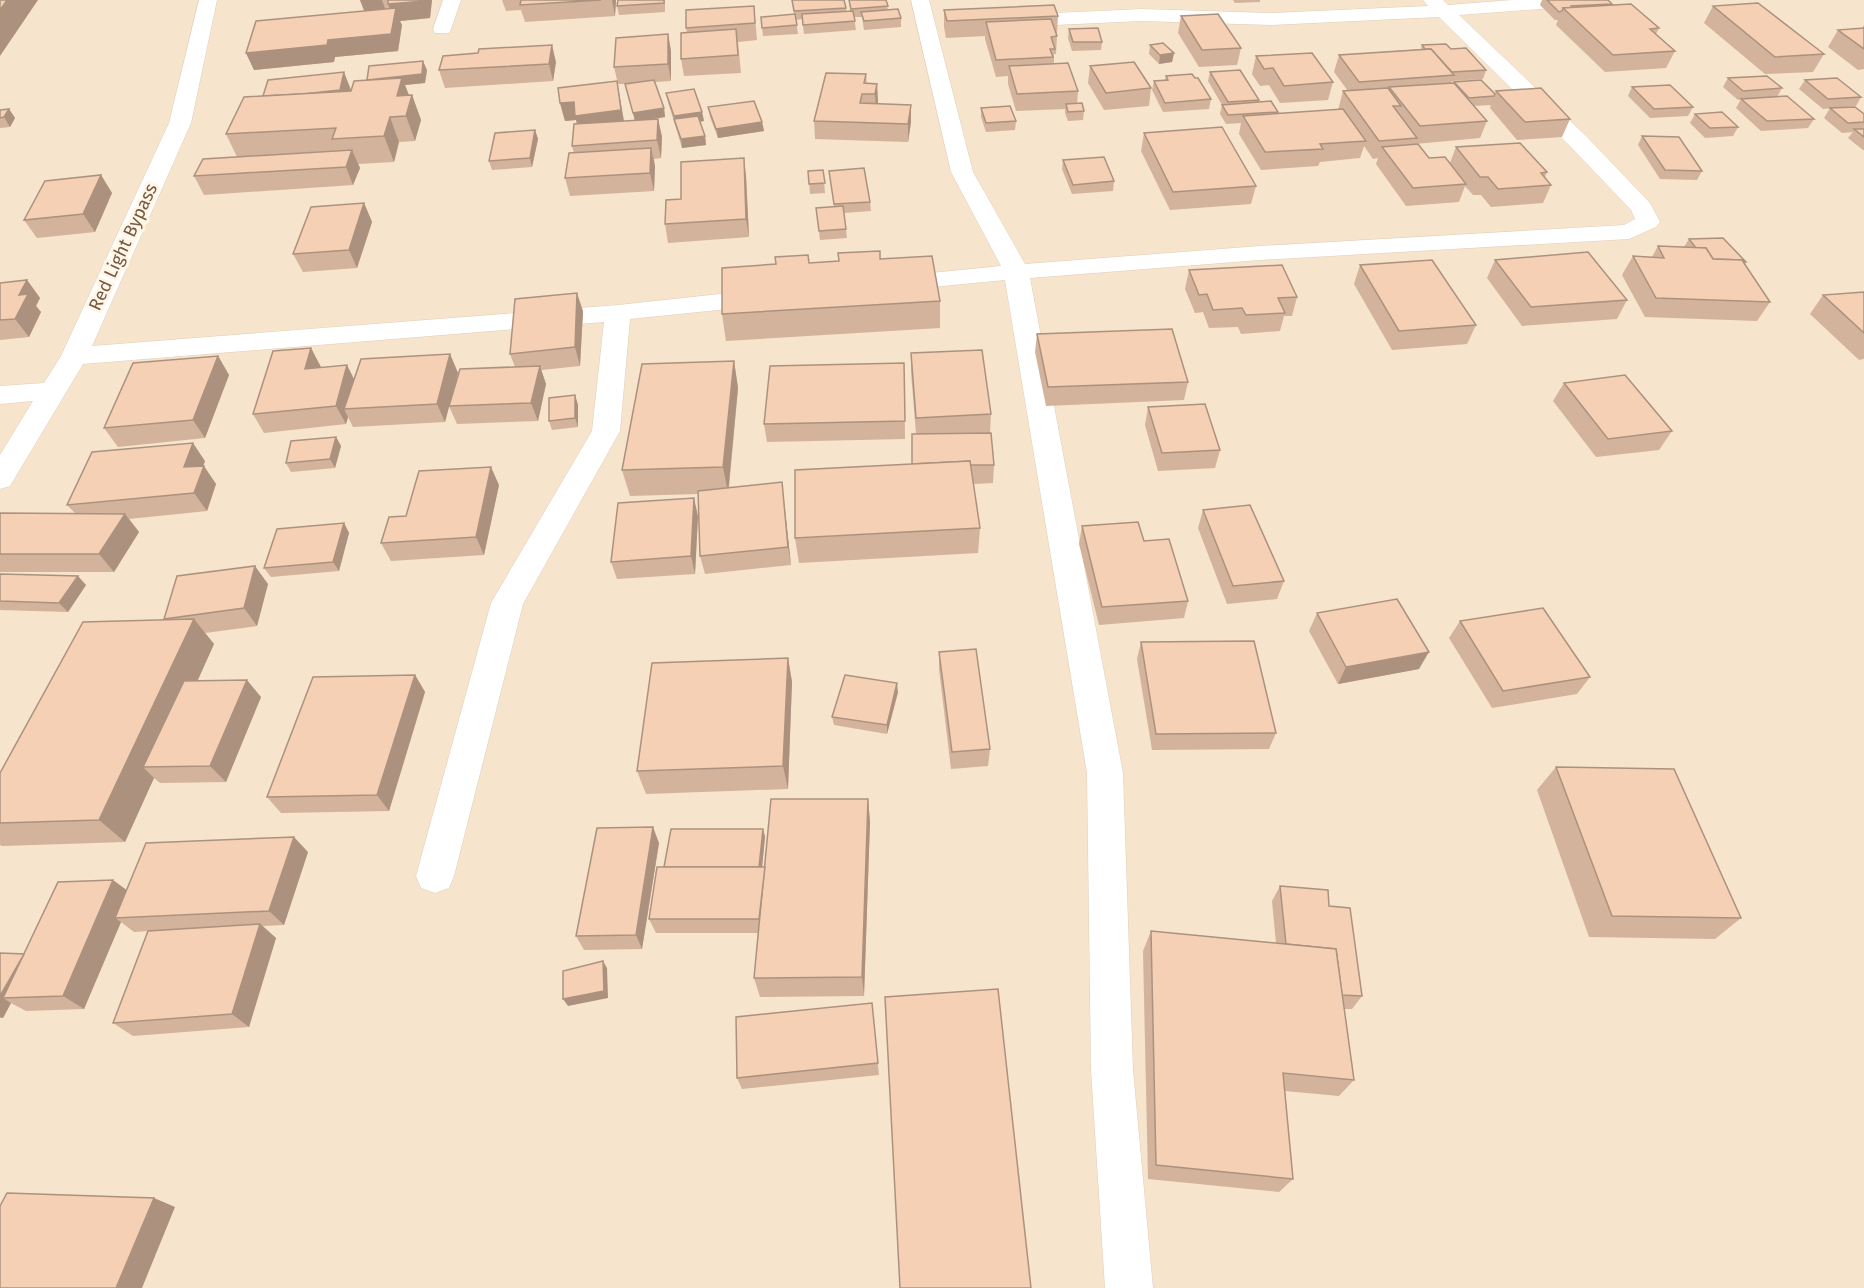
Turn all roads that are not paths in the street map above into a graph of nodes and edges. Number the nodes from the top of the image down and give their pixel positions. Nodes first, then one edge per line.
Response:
1 (208, 0) edge
2 (452, 0) edge
3 (1579, 0) edge
4 (1439, 6) edge
5 (929, 17) edge
6 (999, 22) edge
7 (442, 29) dead end
8 (1016, 270) junction
9 (864, 286) edge
10 (794, 294) edge
11 (618, 313) junction
12 (74, 356) junction
13 (52, 391) junction
14 (0, 395) edge
15 (0, 479) edge
16 (435, 876) dead end
17 (1129, 1288) edge

1 - 12 street, Red Light Bypass
2 - 7 street
3 - 4 street
4 - 6 street
4 - 8 street
5 - 8 street
8 - 9 street
8 - 17 street
10 - 11 street
11 - 12 street
11 - 16 street
12 - 13 street, Red Light Bypass
13 - 14 street
13 - 15 street, Red Light Bypass

